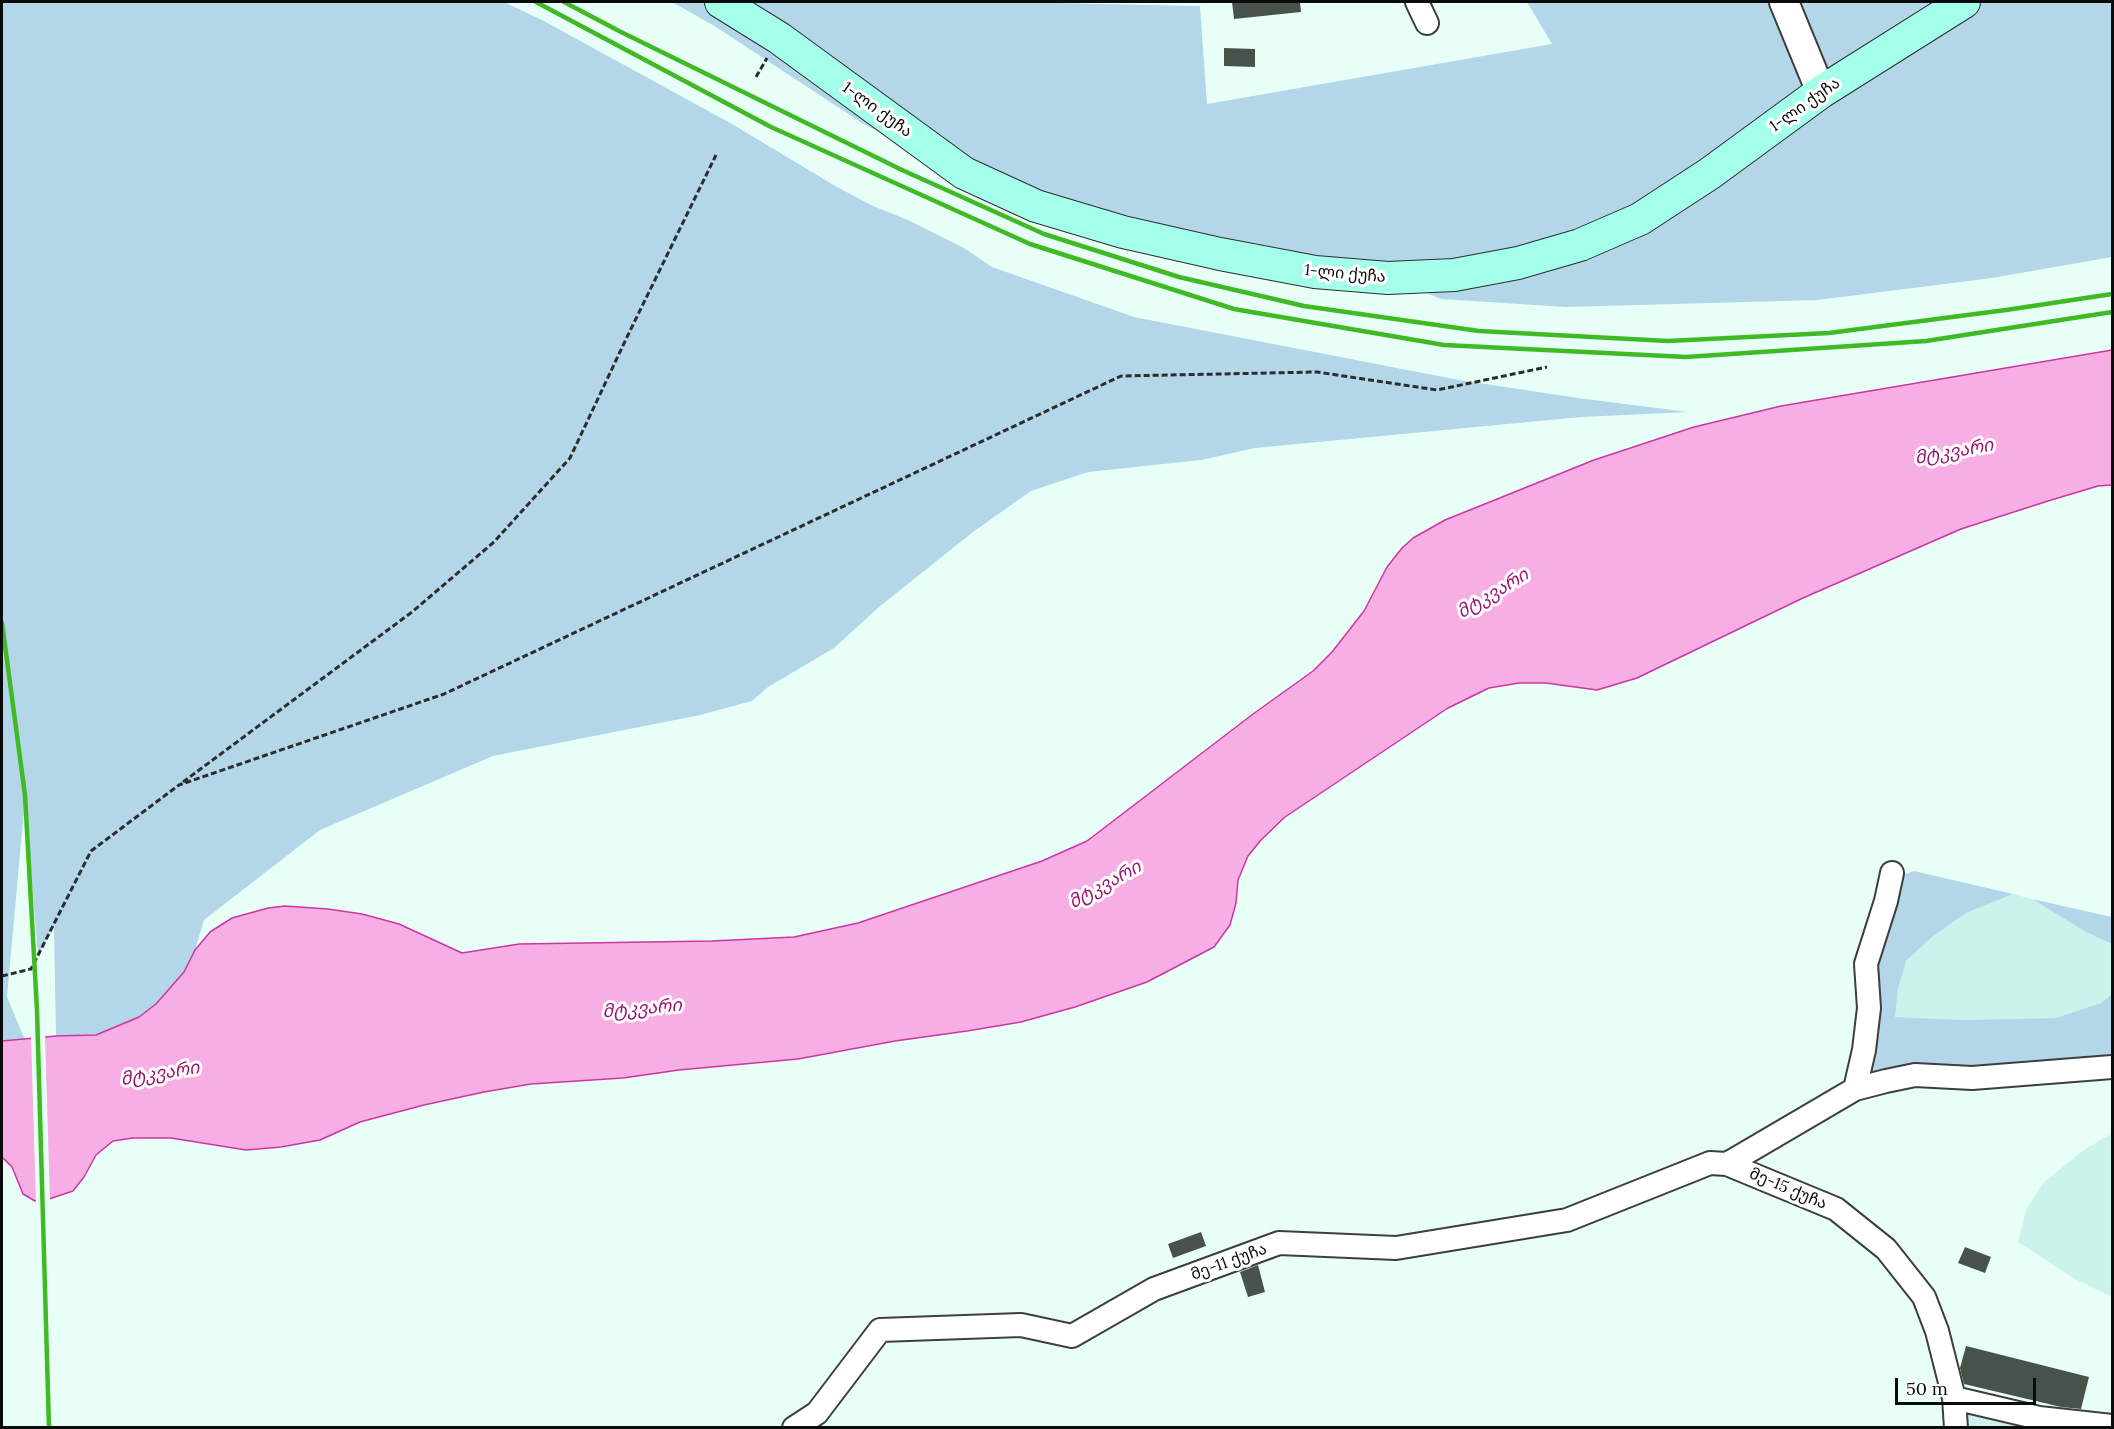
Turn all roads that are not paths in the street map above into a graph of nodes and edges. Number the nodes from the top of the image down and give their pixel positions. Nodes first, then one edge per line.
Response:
1 (721, 2) edge
2 (1418, 2) edge
3 (1784, 2) edge
4 (1964, 2) edge
5 (1427, 23) dead end
6 (1821, 92) junction
7 (1892, 873) dead end
8 (2112, 1067) edge
9 (1855, 1089) junction
10 (1718, 1163) junction
11 (1954, 1398) junction
12 (816, 1420) edge
13 (2112, 1426) edge
14 (794, 1428) edge
15 (1956, 1428) edge

1 - 6 main road, 1-ლი ქუჩა
2 - 5 street
3 - 6 street
4 - 6 main road, 1-ლი ქუჩა
7 - 9 street
8 - 9 street
9 - 10 street
10 - 11 street, მე-15 ქუჩა
10 - 12 street, მე-11 ქუჩა
11 - 13 street
11 - 15 street, მე-15 ქუჩა
12 - 14 street, მე-11 ქუჩა

